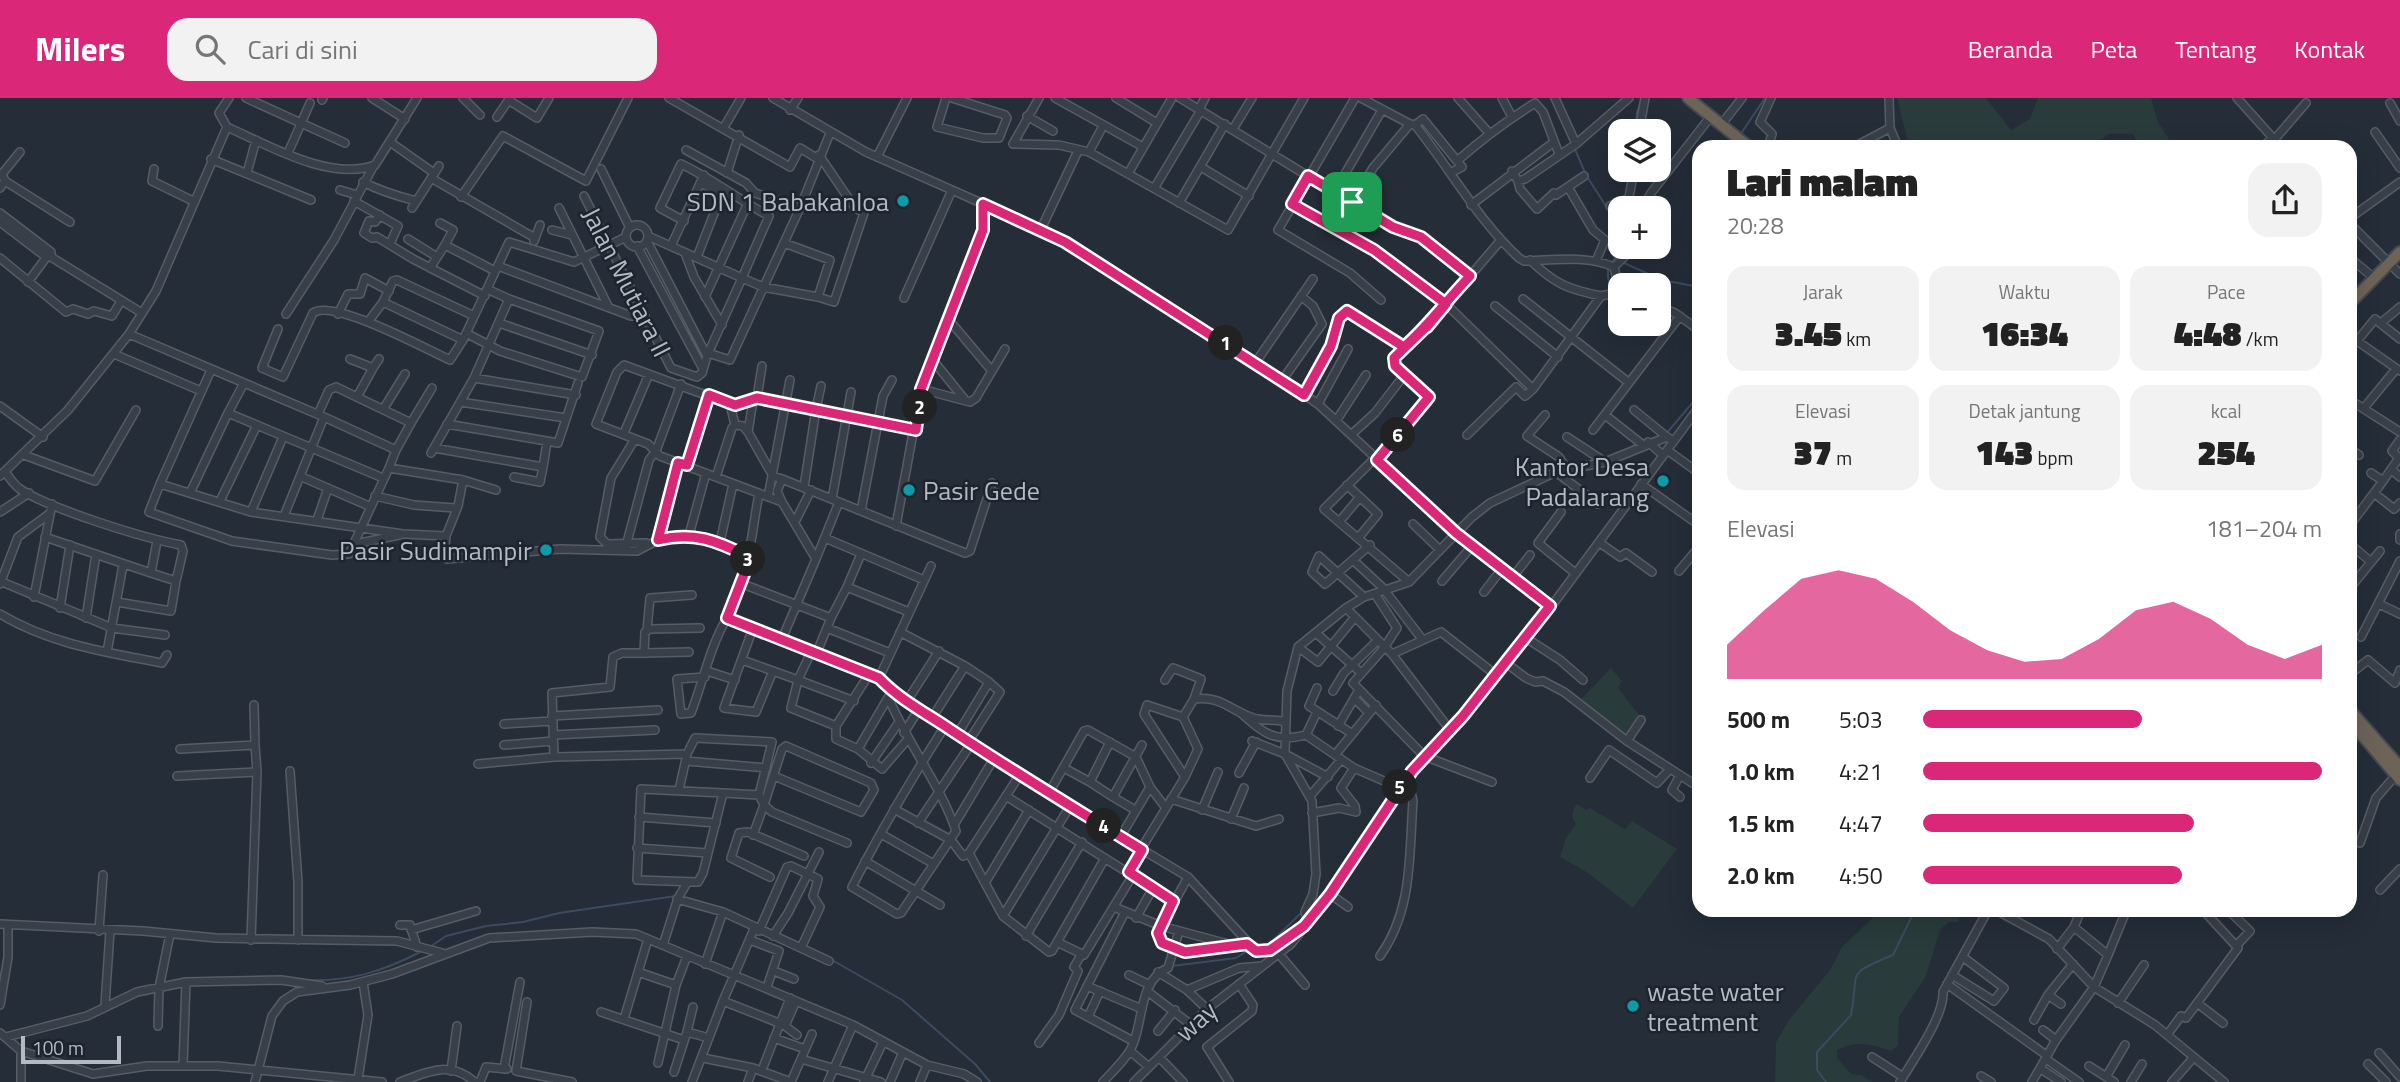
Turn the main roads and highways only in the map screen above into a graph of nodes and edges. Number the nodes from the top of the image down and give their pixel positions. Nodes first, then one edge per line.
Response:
1 (1689, 98) edge
2 (1738, 140) edge
3 (2400, 252) edge
4 (2357, 296) edge
5 (2357, 718) edge
6 (2357, 729) edge
7 (2399, 774) edge

1 - 2 highway
3 - 4 highway
5 - 7 highway
6 - 7 highway

